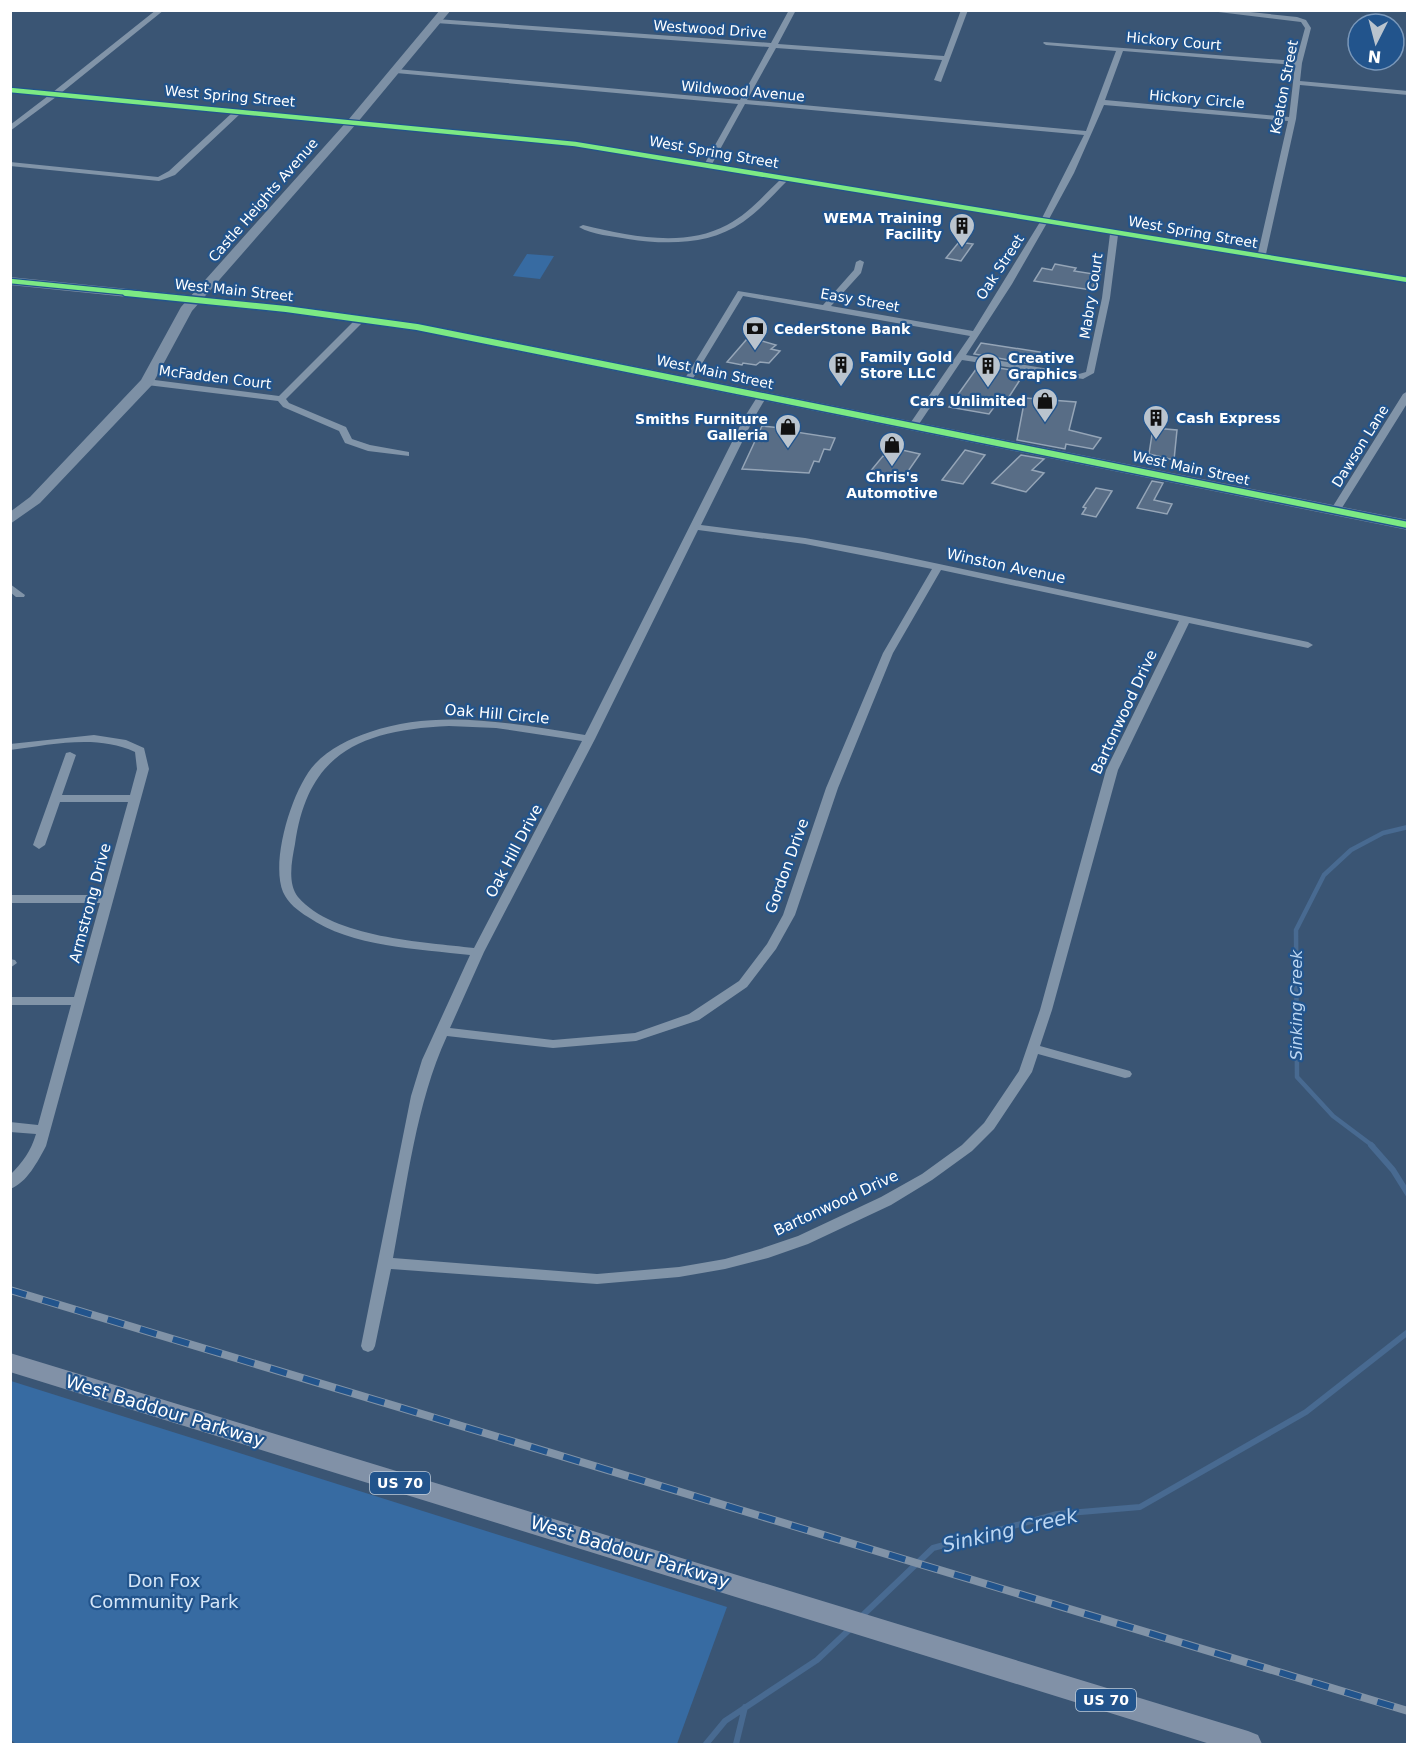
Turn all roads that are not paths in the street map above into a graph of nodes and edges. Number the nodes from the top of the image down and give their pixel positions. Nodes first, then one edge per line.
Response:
1 (161, 10) edge
2 (446, 10) edge
3 (793, 10) edge
4 (965, 10) edge
5 (1205, 10) edge
6 (436, 21) junction
7 (1046, 43) dead end
8 (773, 45) junction
9 (1120, 49) junction
10 (946, 58) junction
11 (1299, 63) junction
12 (396, 71) junction
13 (938, 80) dead end
14 (1298, 83) junction
15 (10, 90) edge
16 (1407, 93) edge
17 (55, 94) junction
18 (1100, 102) junction
19 (743, 103) junction
20 (239, 111) junction
21 (1292, 119) junction
22 (353, 121) junction
23 (10, 129) edge
24 (1089, 133) junction
25 (10, 164) edge
26 (708, 165) junction
27 (786, 178) junction
28 (1046, 221) junction
29 (582, 227) dead end
30 (1114, 232) junction
31 (1261, 257) junction
32 (860, 262) dead end
33 (10, 280) edge
34 (1407, 280) edge
35 (196, 299) junction
36 (825, 308) junction
37 (362, 318) junction
38 (973, 334) junction
39 (959, 357) junction
40 (688, 380) junction
41 (147, 382) junction
42 (1407, 394) edge
43 (762, 396) junction
44 (281, 399) junction
45 (914, 425) junction
46 (406, 454) dead end
47 (1335, 511) junction
48 (10, 520) edge
49 (1407, 525) edge
50 (696, 527) junction
51 (939, 566) junction
52 (10, 587) edge
53 (20, 596) dead end
54 (1185, 621) junction
55 (1308, 645) dead end
56 (589, 739) junction
57 (10, 747) edge
58 (70, 755) dead end
59 (56, 798) junction
60 (135, 799) junction
61 (39, 845) dead end
62 (10, 899) edge
63 (108, 899) junction
64 (478, 952) junction
65 (10, 1001) edge
66 (80, 1001) junction
67 (443, 1031) junction
68 (1034, 1049) junction
69 (1125, 1074) dead end
70 (10, 1126) edge
71 (44, 1130) junction
72 (10, 1184) edge
73 (385, 1263) junction
74 (368, 1346) dead end
75 (10, 1362) edge
76 (1248, 1744) edge

1 - 17 street
2 - 6 street, Castle Heights Avenue
3 - 8 street
4 - 10 street
5 - 11 street, Keaton Street
6 - 8 street, Westwood Drive
6 - 12 street, Castle Heights Avenue
7 - 9 street, Hickory Court
8 - 10 street, Westwood Drive
8 - 19 street
9 - 11 street, Hickory Court
9 - 18 street, Oak Street
10 - 13 street
11 - 14 street, Keaton Street
12 - 19 street, Wildwood Avenue
12 - 22 street, Castle Heights Avenue
14 - 16 street
14 - 21 street, Keaton Street
15 - 17 street, West Spring Street
17 - 20 street, West Spring Street
17 - 23 street
18 - 21 street, Hickory Circle
18 - 24 street, Oak Street
19 - 24 street, Wildwood Avenue
19 - 26 street
20 - 22 street, West Spring Street
20 - 25 street
21 - 31 street, Keaton Street
22 - 26 street, West Spring Street
22 - 35 street, Castle Heights Avenue
24 - 28 street, Oak Street
26 - 27 street, West Spring Street
27 - 28 street, West Spring Street
27 - 29 street
28 - 30 street, West Spring Street
28 - 38 street, Oak Street
30 - 31 street, West Spring Street
30 - 39 street, Mabry Court
31 - 34 street, West Spring Street
32 - 36 street
33 - 35 main road, West Main Street
35 - 37 main road, West Main Street
35 - 41 street, Castle Heights Avenue
36 - 38 street, Easy Street
36 - 40 street, Easy Street
37 - 40 main road, West Main Street
37 - 44 street
38 - 39 street, Oak Street
39 - 45 street, Oak Street
40 - 43 main road, West Main Street
41 - 44 street, McFadden Court
41 - 48 street, Castle Heights Avenue
42 - 47 street, Dawson Lane
43 - 45 main road, West Main Street
43 - 50 street, Oak Hill Drive
44 - 46 street, McFadden Court
45 - 47 main road, West Main Street
47 - 49 main road, West Main Street
50 - 51 street, Winston Avenue
50 - 56 street, Oak Hill Drive
51 - 54 street, Winston Avenue
51 - 67 street, Gordon Drive
52 - 53 street
54 - 55 street, Winston Avenue
54 - 68 street, Bartonwood Drive
56 - 64 street, Oak Hill Drive
56 - 64 street, Oak Hill Circle
57 - 60 street, Armstrong Drive
58 - 59 street
59 - 60 street
59 - 61 street
60 - 63 street, Armstrong Drive
62 - 63 street
63 - 66 street, Armstrong Drive
64 - 67 street, Oak Hill Drive
65 - 66 street
66 - 71 street, Armstrong Drive
67 - 73 street, Oak Hill Drive
68 - 69 street
68 - 73 street, Bartonwood Drive
70 - 71 street
71 - 72 street, Armstrong Drive
73 - 74 street, Oak Hill Drive
75 - 76 main road, West Baddour Parkway / US 70

